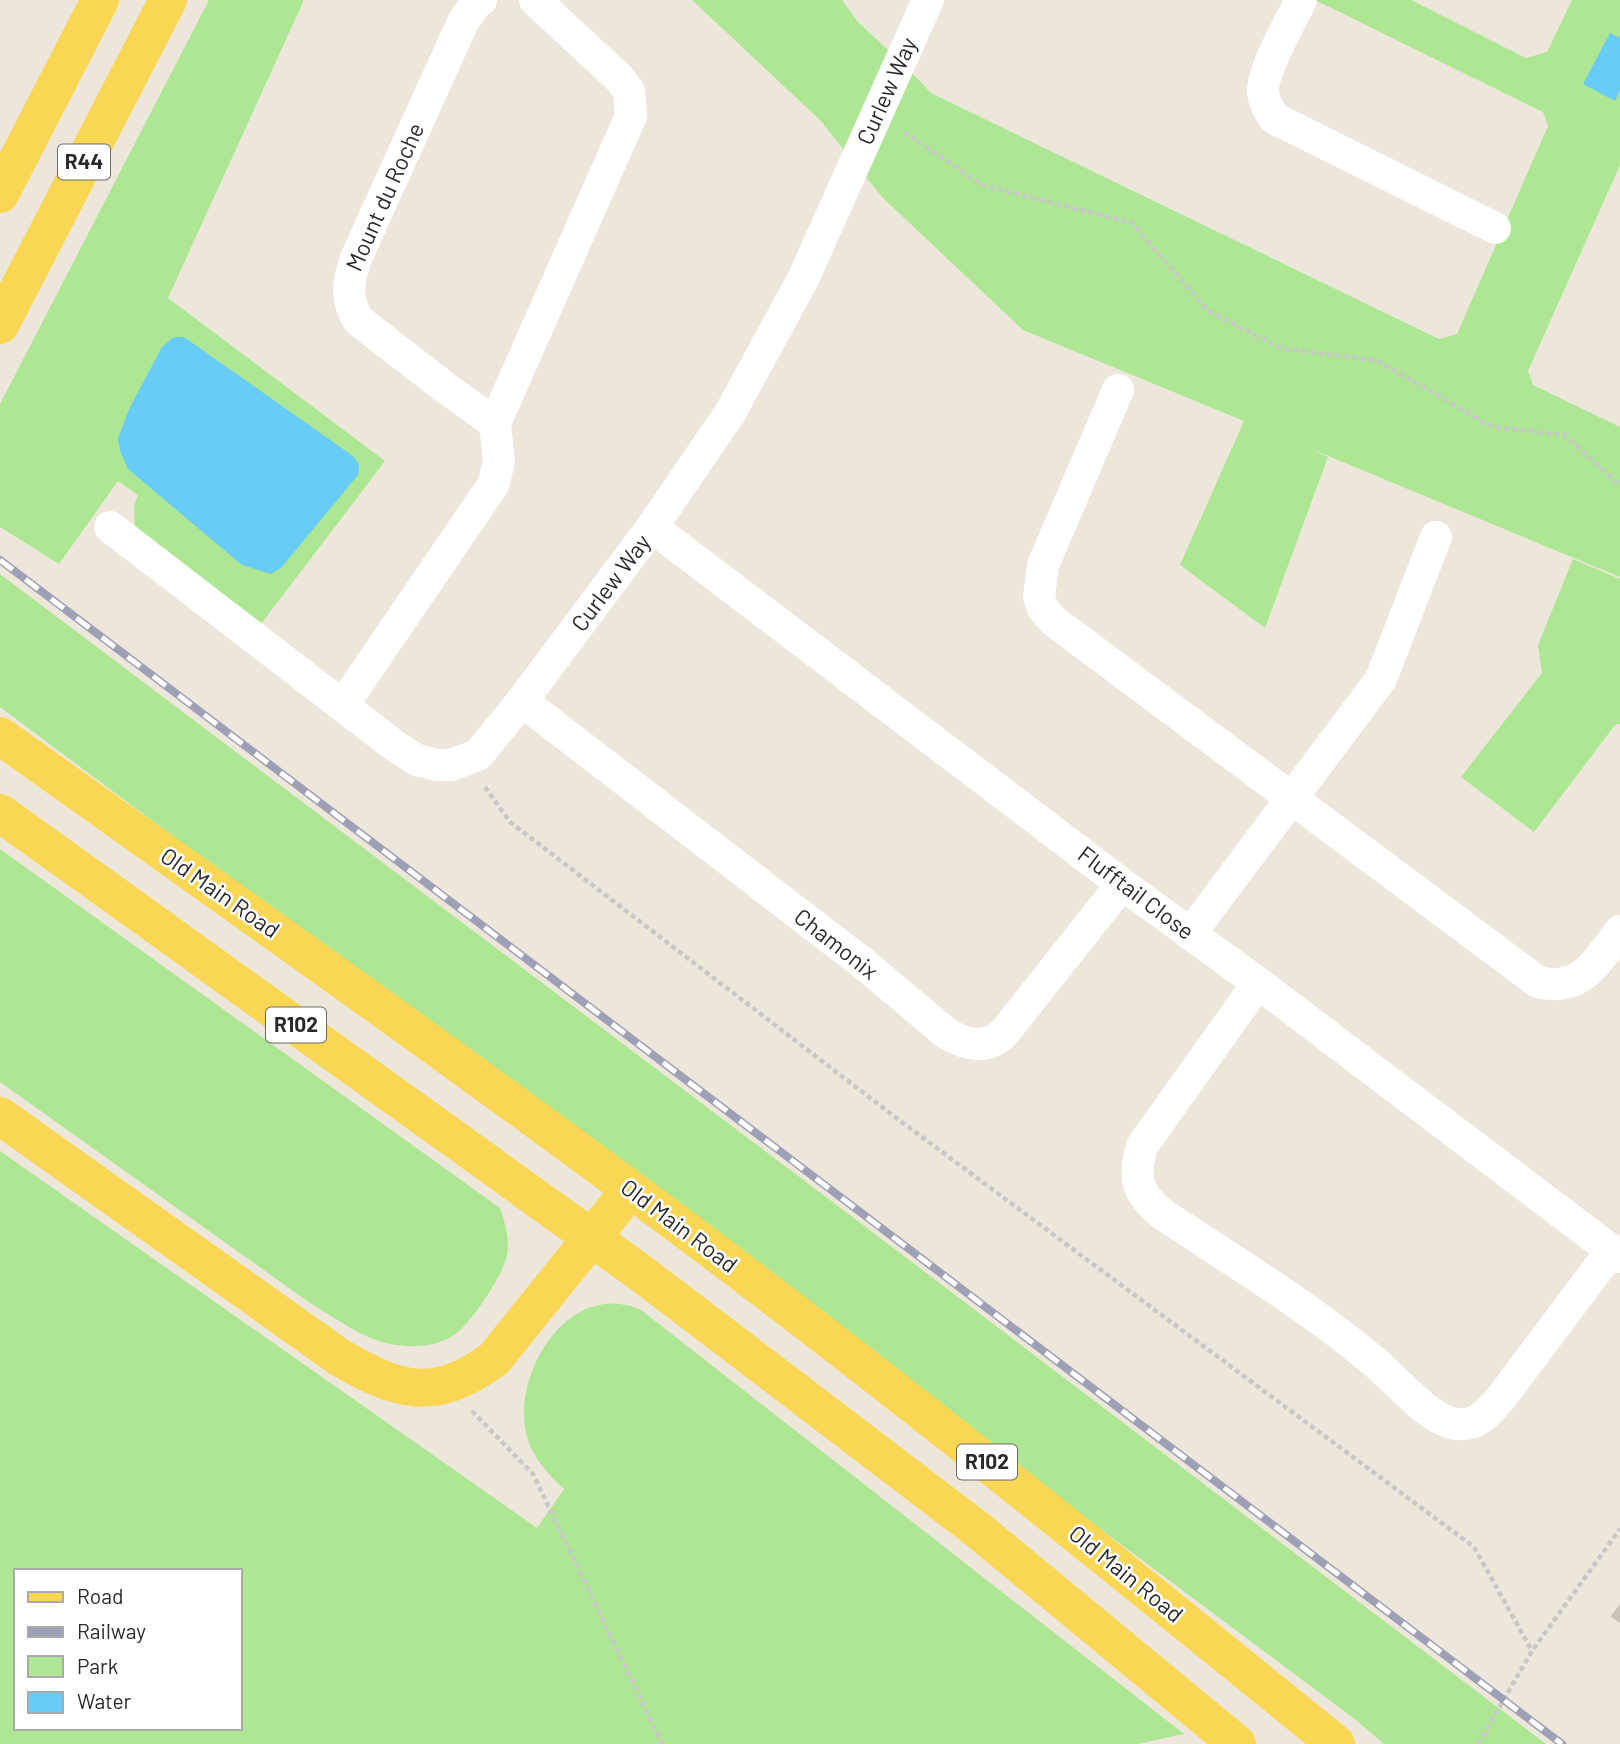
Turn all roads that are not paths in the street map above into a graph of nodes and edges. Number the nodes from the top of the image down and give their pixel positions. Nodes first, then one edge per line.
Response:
1 (100, 0) edge
2 (168, 0) edge
3 (481, 0) edge
4 (536, 0) edge
5 (928, 0) edge
6 (1301, 0) edge
7 (0, 194) edge
8 (1495, 228) dead end
9 (0, 325) edge
10 (1118, 390) dead end
11 (495, 423) junction
12 (110, 527) dead end
13 (652, 527) junction
14 (1436, 537) dead end
15 (522, 701) junction
16 (344, 705) junction
17 (0, 736) edge
18 (1290, 798) junction
19 (0, 813) edge
20 (1122, 884) junction
21 (1620, 931) edge
22 (1190, 934) junction
23 (1258, 983) junction
24 (0, 1116) edge
25 (630, 1190) junction
26 (592, 1238) junction
27 (1616, 1254) edge
28 (1237, 1744) edge
29 (1336, 1744) edge

1 - 7 main road, R44
2 - 9 main road, R44
3 - 11 street, Mount du Roche
4 - 11 street
5 - 13 street, Curlew Way
6 - 8 street
10 - 18 street
11 - 16 street
12 - 16 street
13 - 15 street, Curlew Way
13 - 20 street, Flufftail Close
14 - 18 street
15 - 16 street, Curlew Way
15 - 20 street, Chamonix
17 - 25 main road, Old Main Road / R102
18 - 21 street
18 - 22 street
19 - 26 main road, R102
20 - 22 street, Flufftail Close
22 - 23 street, Flufftail Close
23 - 27 street, Flufftail Close
23 - 27 street
24 - 26 main road
25 - 26 main road
25 - 29 main road, Old Main Road / R102
26 - 28 main road, R102

